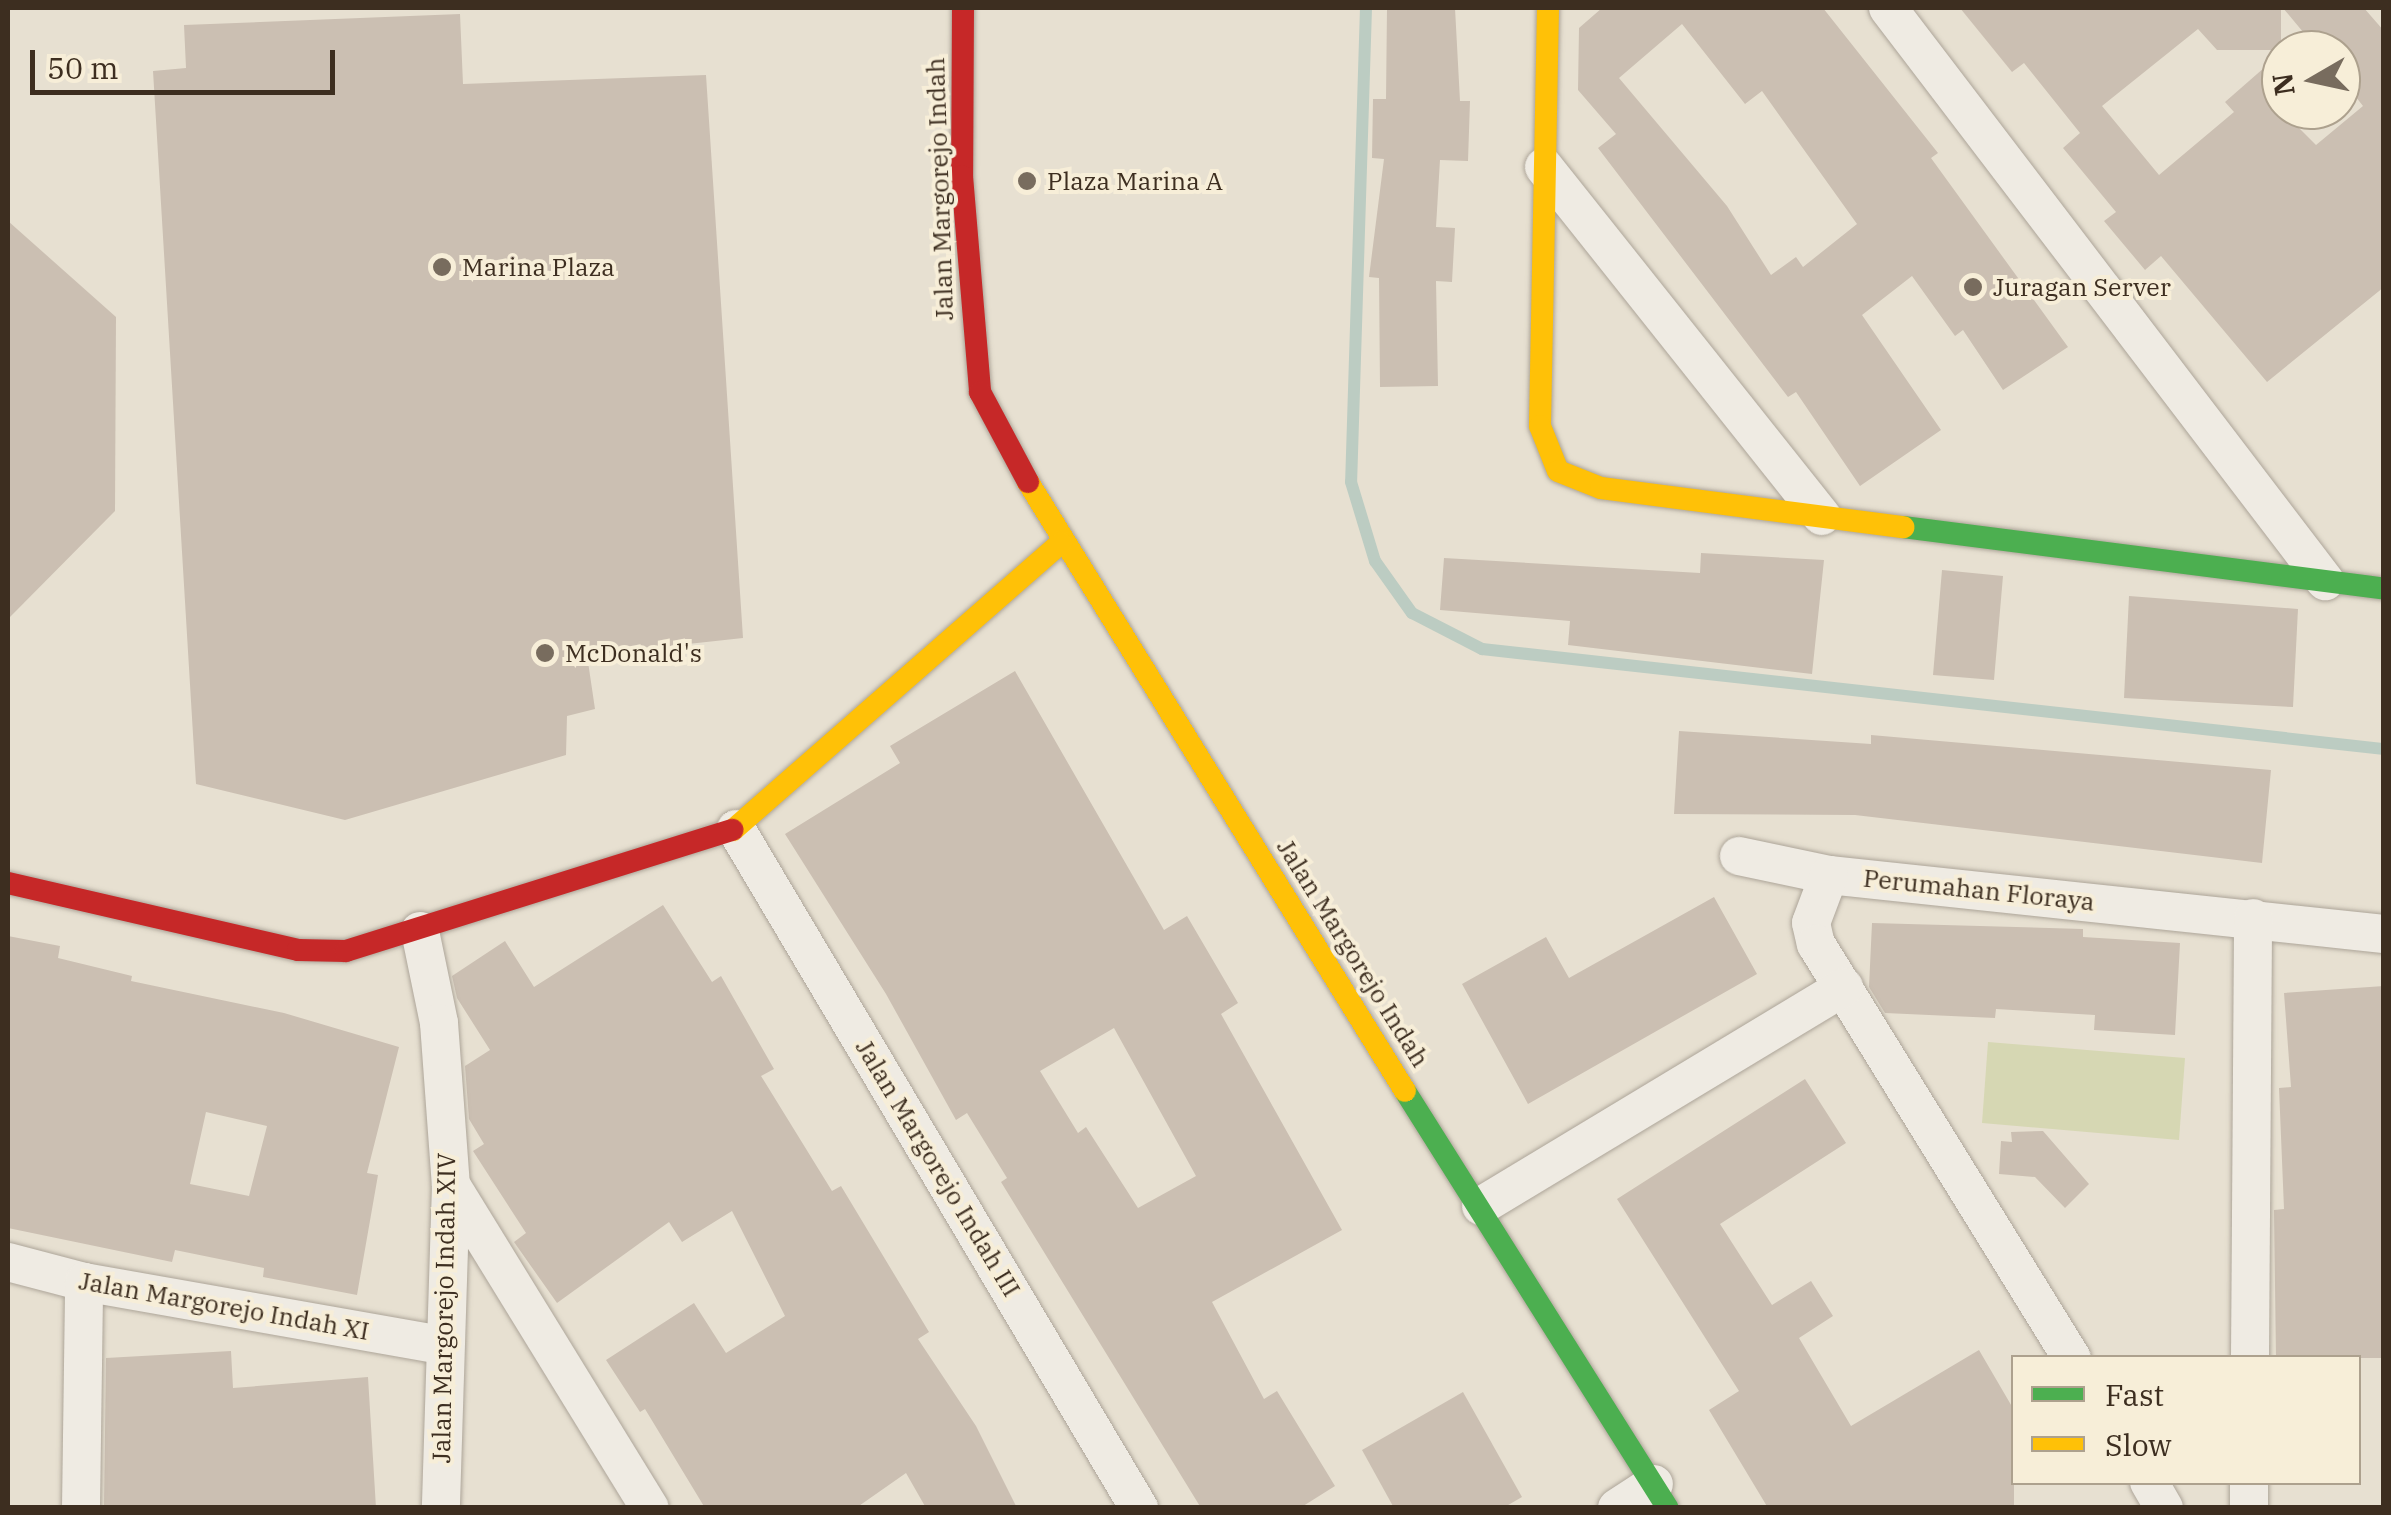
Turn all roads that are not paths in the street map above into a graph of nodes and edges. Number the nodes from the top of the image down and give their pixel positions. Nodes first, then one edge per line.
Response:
1 (963, 8) edge
2 (1548, 8) edge
3 (1888, 8) edge
4 (1544, 167) junction
5 (1006, 388) dead end
6 (1000, 423) junction
7 (1822, 516) junction
8 (1061, 542) junction
9 (2325, 581) junction
10 (2384, 588) edge
11 (736, 829) junction
12 (1738, 856) dead end
13 (1829, 875) junction
14 (8, 883) edge
15 (2253, 918) junction
16 (420, 931) junction
17 (2384, 934) edge
18 (1844, 987) junction
19 (450, 1186) junction
20 (1481, 1206) junction
21 (8, 1262) edge
22 (84, 1282) junction
23 (442, 1345) junction
24 (2070, 1355) edge
25 (2250, 1355) edge
26 (2151, 1485) edge
27 (1661, 1496) edge
28 (81, 1508) edge
29 (441, 1508) edge
30 (650, 1508) edge
31 (1139, 1508) edge
32 (1617, 1508) edge
33 (2164, 1508) edge

1 - 6 street, Jalan Margorejo Indah
2 - 4 street
3 - 9 street
4 - 7 street
4 - 7 street
5 - 6 street
6 - 8 street, Jalan Margorejo Indah
7 - 9 street
8 - 11 street
8 - 20 street, Jalan Margorejo Indah
9 - 10 street
11 - 16 street
11 - 31 street, Jalan Margorejo Indah III
12 - 13 street
13 - 15 street, Perumahan Floraya
13 - 18 street, Perumahan Floraya
14 - 16 street
15 - 17 street, Perumahan Floraya
15 - 25 street
16 - 19 street, Jalan Margorejo Indah XIV
18 - 20 street
18 - 24 street, Perumahan Floraya
19 - 23 street, Jalan Margorejo Indah XIV
19 - 30 street
20 - 27 street, Jalan Margorejo Indah
21 - 22 street, Jalan Margorejo Indah XI
22 - 23 street, Jalan Margorejo Indah XI
22 - 28 street
23 - 29 street, Jalan Margorejo Indah XIV
26 - 33 street
27 - 32 street

